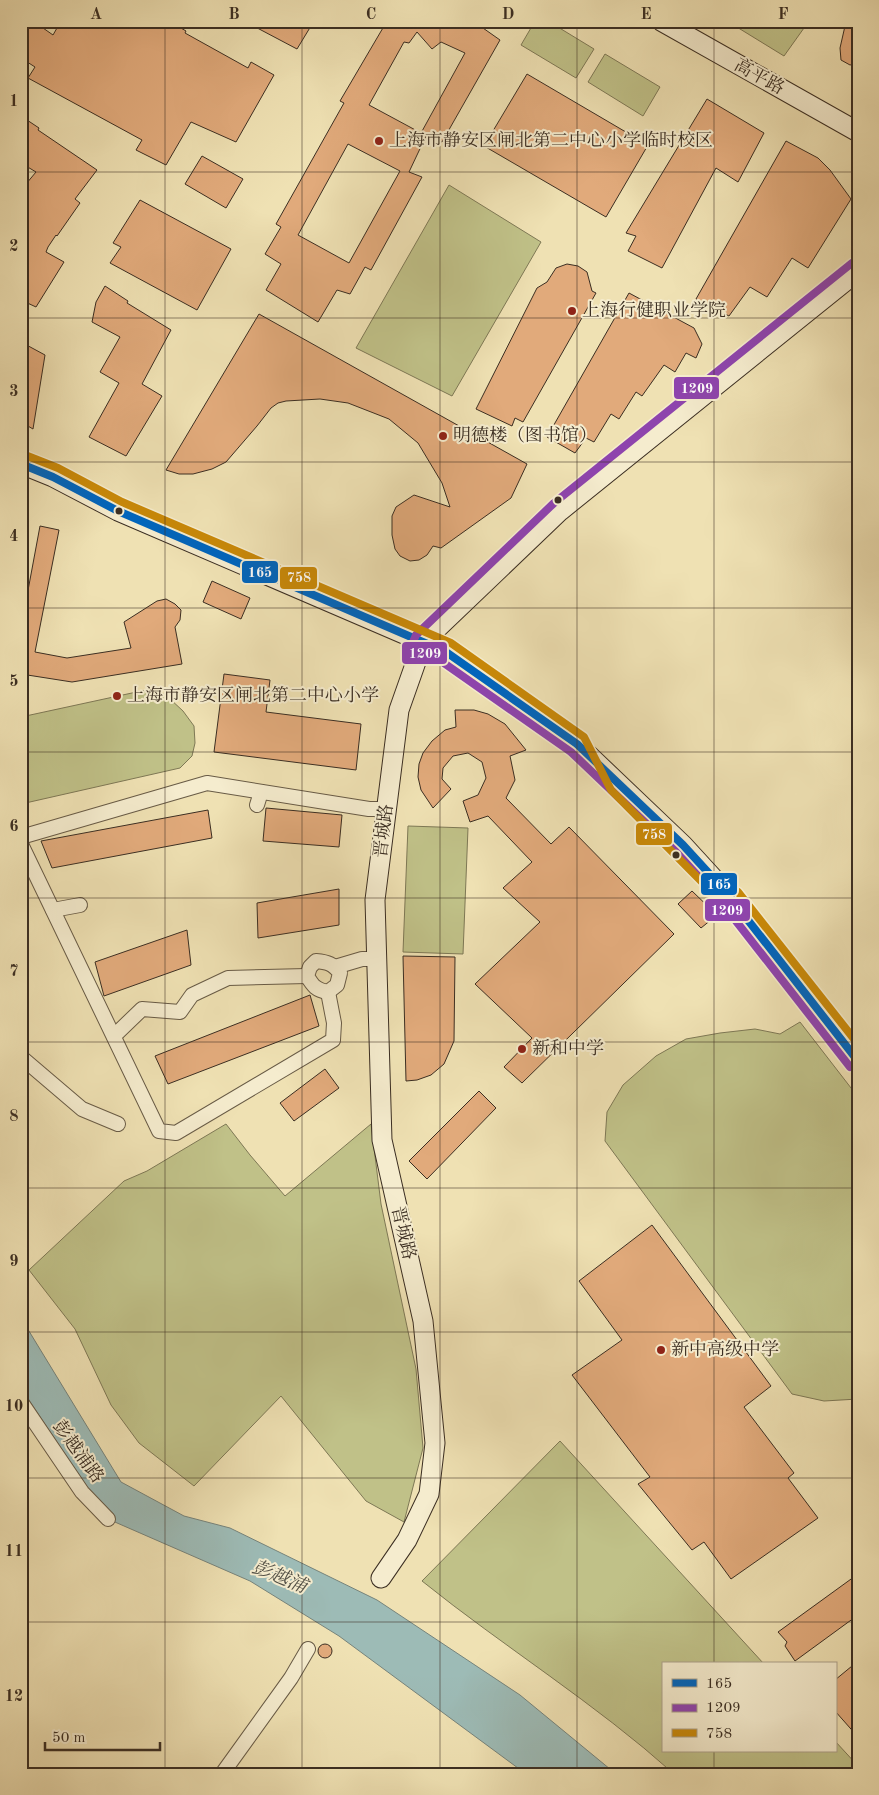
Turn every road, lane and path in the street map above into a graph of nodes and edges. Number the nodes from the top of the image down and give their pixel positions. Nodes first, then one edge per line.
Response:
1 (661, 21) edge
2 (858, 132) edge
3 (858, 271) edge
4 (21, 464) edge
5 (423, 642) junction
6 (386, 809) junction
7 (21, 837) edge
8 (21, 844) edge
9 (80, 905) dead end
10 (53, 910) junction
11 (377, 959) junction
12 (335, 967) junction
13 (307, 976) junction
14 (328, 992) junction
15 (114, 1036) junction
16 (21, 1057) edge
17 (858, 1061) edge
18 (118, 1124) dead end
19 (21, 1402) edge
20 (108, 1519) dead end
21 (381, 1578) dead end
22 (308, 1649) dead end
23 (222, 1774) edge

1 - 2 street, 高平路
3 - 5 street, 晋城路
4 - 5 street
5 - 6 street, 晋城路
5 - 17 street
6 - 7 street
6 - 11 street, 晋城路
8 - 10 street
9 - 10 street
10 - 15 street
11 - 12 street
11 - 21 street, 晋城路
12 - 13 street
12 - 14 street
13 - 14 street
13 - 15 street
14 - 15 street
16 - 18 street
19 - 20 street, 彭越浦路
22 - 23 street

